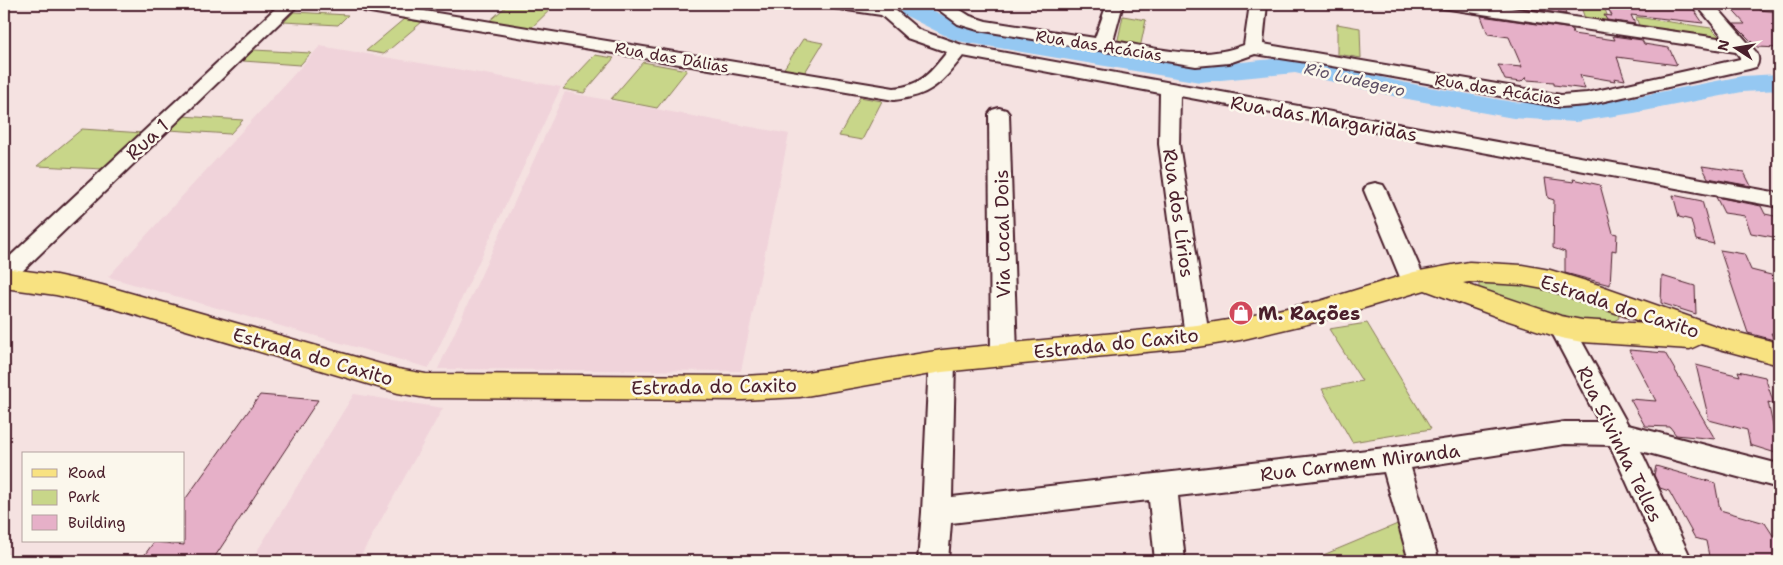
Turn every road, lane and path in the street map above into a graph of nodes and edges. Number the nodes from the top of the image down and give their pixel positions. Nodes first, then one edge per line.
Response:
1 (290, 4) edge
2 (840, 4) edge
3 (940, 4) edge
4 (1116, 4) edge
5 (1259, 4) edge
6 (1449, 4) edge
7 (1704, 4) edge
8 (370, 7) dead end
9 (886, 7) edge
10 (424, 9) edge
11 (969, 12) edge
12 (1102, 46) junction
13 (1741, 47) junction
14 (1253, 48) junction
15 (958, 50) junction
16 (1170, 90) junction
17 (999, 114) dead end
18 (1375, 190) dead end
19 (1779, 200) edge
20 (4, 276) edge
21 (1421, 281) junction
22 (1473, 285) junction
23 (1620, 303) junction
24 (1561, 327) junction
25 (1629, 333) junction
26 (1197, 336) junction
27 (1722, 340) junction
28 (1004, 354) junction
29 (1779, 354) edge
30 (942, 361) junction
31 (1619, 434) junction
32 (1394, 459) junction
33 (1779, 476) edge
34 (1162, 486) junction
35 (937, 512) junction
36 (933, 561) edge
37 (1170, 561) edge
38 (1424, 561) edge
39 (1677, 561) edge

1 - 20 street, Rua 1
2 - 9 street
3 - 11 street, Rua das Acácias
4 - 12 street
5 - 14 street
6 - 13 street
7 - 13 street
8 - 10 street, Rua das Dálias
9 - 15 street, Rua das Margaridas
10 - 15 street, Rua das Dálias
11 - 12 street, Rua das Acácias
12 - 14 street, Rua das Acácias
13 - 14 street, Rua das Acácias
15 - 16 street, Rua das Margaridas
16 - 19 street, Rua das Margaridas
16 - 26 street, Rua dos Lírios
17 - 28 street, Via Local Dois
18 - 21 street
20 - 30 main road, Estrada do Caxito
21 - 22 main road, Estrada do Caxito
21 - 26 main road, Estrada do Caxito
22 - 23 main road, Estrada do Caxito
22 - 24 main road, Estrada do Caxito
23 - 25 street
23 - 27 main road, Estrada do Caxito
24 - 25 main road, Estrada do Caxito
24 - 31 street, Rua Silvinha Telles
25 - 27 main road, Estrada do Caxito
26 - 28 main road, Estrada do Caxito
27 - 29 main road, Estrada do Caxito
28 - 30 main road, Estrada do Caxito
30 - 35 street
31 - 32 street, Rua Carmem Miranda
31 - 33 street, Rua Carmem Miranda
31 - 39 street, Rua Silvinha Telles
32 - 34 street, Rua Carmem Miranda
32 - 38 street
34 - 35 street, Rua Carmem Miranda
34 - 37 street
35 - 36 street

